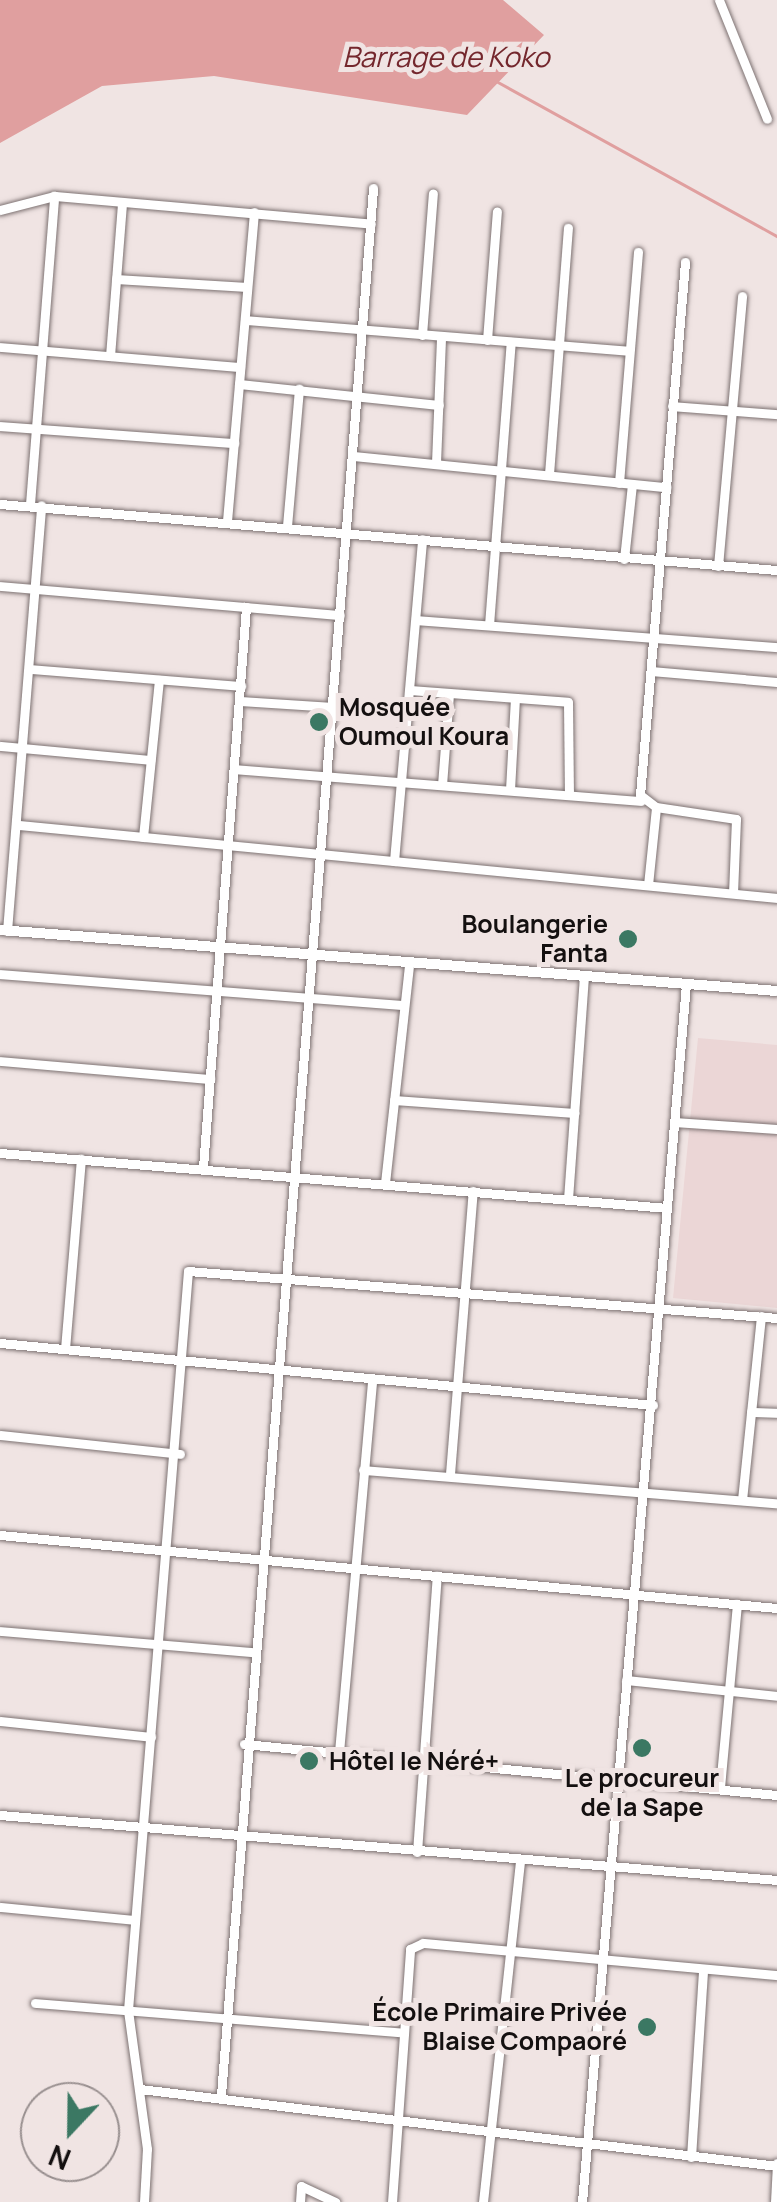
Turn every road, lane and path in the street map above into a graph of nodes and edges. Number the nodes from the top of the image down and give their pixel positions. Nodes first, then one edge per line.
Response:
1 (718, 0) edge
2 (767, 118) dead end
3 (373, 188) dead end
4 (433, 193) dead end
5 (54, 196) junction
6 (122, 202) junction
7 (0, 210) edge
8 (497, 211) dead end
9 (254, 212) junction
10 (370, 224) junction
11 (568, 228) dead end
12 (638, 252) dead end
13 (685, 262) dead end
14 (116, 280) junction
15 (248, 287) junction
16 (742, 296) dead end
17 (244, 320) junction
18 (364, 330) junction
19 (422, 335) junction
20 (441, 336) junction
21 (487, 340) junction
22 (511, 342) junction
23 (558, 346) junction
24 (0, 347) edge
25 (42, 350) junction
26 (628, 352) junction
27 (110, 356) junction
28 (240, 368) junction
29 (239, 384) junction
30 (299, 388) junction
31 (359, 395) junction
32 (438, 405) junction
33 (672, 406) junction
34 (731, 411) junction
35 (777, 414) edge
36 (0, 426) edge
37 (34, 428) junction
38 (234, 443) junction
39 (353, 456) junction
40 (436, 463) junction
41 (500, 470) junction
42 (549, 474) junction
43 (619, 483) junction
44 (632, 484) junction
45 (666, 487) junction
46 (0, 504) edge
47 (36, 505) junction
48 (227, 522) junction
49 (287, 526) junction
50 (347, 532) junction
51 (422, 539) junction
52 (496, 546) junction
53 (777, 556) edge
54 (624, 558) junction
55 (660, 561) junction
56 (718, 566) junction
57 (776, 570) edge
58 (0, 586) edge
59 (35, 589) junction
60 (246, 607) junction
61 (340, 615) junction
62 (416, 620) junction
63 (489, 626) junction
64 (655, 638) junction
65 (777, 647) edge
66 (30, 669) junction
67 (652, 671) junction
68 (159, 680) junction
69 (777, 682) edge
70 (241, 686) junction
71 (410, 690) junction
72 (449, 692) junction
73 (516, 698) junction
74 (240, 700) junction
75 (333, 707) junction
76 (0, 746) edge
77 (24, 748) junction
78 (150, 760) junction
79 (234, 769) junction
80 (327, 777) junction
81 (402, 782) junction
82 (442, 785) junction
83 (510, 790) junction
84 (568, 795) junction
85 (641, 801) junction
86 (656, 807) junction
87 (18, 825) junction
88 (143, 837) junction
89 (228, 845) junction
90 (321, 854) junction
91 (394, 861) junction
92 (648, 885) junction
93 (733, 893) junction
94 (777, 898) edge
95 (4, 930) edge
96 (215, 948) junction
97 (314, 956) junction
98 (409, 964) junction
99 (0, 974) edge
100 (584, 978) junction
101 (686, 984) junction
102 (213, 987) junction
103 (777, 991) edge
104 (310, 995) junction
105 (404, 1005) junction
106 (0, 1061) edge
107 (210, 1080) junction
108 (394, 1100) junction
109 (574, 1112) junction
110 (674, 1122) junction
111 (777, 1130) edge
112 (0, 1154) edge
113 (82, 1159) junction
114 (203, 1167) junction
115 (293, 1174) junction
116 (385, 1183) junction
117 (473, 1190) junction
118 (568, 1199) junction
119 (667, 1208) junction
120 (284, 1274) junction
121 (466, 1290) junction
122 (658, 1308) junction
123 (761, 1316) junction
124 (777, 1318) edge
125 (0, 1343) edge
126 (65, 1349) junction
127 (185, 1360) junction
128 (279, 1370) junction
129 (372, 1379) junction
130 (456, 1387) junction
131 (654, 1405) junction
132 (751, 1412) junction
133 (777, 1414) edge
134 (0, 1434) edge
135 (180, 1454) junction
136 (363, 1470) junction
137 (450, 1474) junction
138 (646, 1492) junction
139 (742, 1500) junction
140 (777, 1504) edge
141 (0, 1535) edge
142 (170, 1550) junction
143 (262, 1557) junction
144 (351, 1568) junction
145 (437, 1576) junction
146 (636, 1595) junction
147 (737, 1604) junction
148 (777, 1608) edge
149 (0, 1631) edge
150 (160, 1647) junction
151 (252, 1652) junction
152 (626, 1680) junction
153 (732, 1686) junction
154 (777, 1696) edge
155 (0, 1721) edge
156 (151, 1737) junction
157 (244, 1744) junction
158 (339, 1752) junction
159 (425, 1762) junction
160 (618, 1777) junction
161 (720, 1787) junction
162 (777, 1794) edge
163 (0, 1815) edge
164 (141, 1827) junction
165 (236, 1836) junction
166 (416, 1852) junction
167 (520, 1862) junction
168 (610, 1868) junction
169 (777, 1880) edge
170 (0, 1906) edge
171 (134, 1920) junction
172 (506, 1952) junction
173 (602, 1961) junction
174 (704, 1971) junction
175 (777, 1974) edge
176 (34, 2004) dead end
177 (128, 2010) junction
178 (222, 2018) junction
179 (399, 2032) junction
180 (140, 2089) junction
181 (221, 2095) junction
182 (398, 2124) junction
183 (490, 2136) junction
184 (586, 2148) junction
185 (691, 2157) junction
186 (777, 2165) edge
187 (144, 2202) edge
188 (300, 2202) edge
189 (336, 2202) edge
190 (392, 2202) edge
191 (483, 2202) edge
192 (582, 2202) edge
193 (775, 2202) edge

1 - 2 street
3 - 10 street
4 - 19 street
5 - 6 street
5 - 7 street
5 - 25 street
6 - 9 street
6 - 14 street
8 - 21 street
9 - 10 street
9 - 15 street
10 - 18 street
11 - 23 street
12 - 26 street
13 - 33 street
14 - 15 street
14 - 27 street
15 - 17 street
16 - 34 street
17 - 18 street
17 - 28 street
18 - 19 street
18 - 31 street
19 - 20 street
20 - 21 street
20 - 32 street
21 - 22 street
22 - 23 street
22 - 41 street
23 - 26 street
23 - 42 street
24 - 25 street
25 - 27 street
25 - 37 street
26 - 43 street
27 - 28 street
28 - 29 street
29 - 30 street
29 - 38 street
30 - 31 street
30 - 49 street
31 - 32 street
31 - 39 street
32 - 40 street
33 - 34 street
33 - 45 street
34 - 35 street
34 - 56 street
36 - 37 street
37 - 38 street
37 - 47 street
38 - 48 street
39 - 40 street
39 - 50 street
40 - 41 street
41 - 42 street
41 - 52 street
42 - 43 street
43 - 44 street
44 - 45 street
44 - 54 street
45 - 55 street
46 - 47 street
47 - 48 street
47 - 59 street
48 - 49 street
49 - 50 street
50 - 51 street
50 - 61 street
51 - 52 street
51 - 62 street
52 - 54 street
52 - 63 street
53 - 57 street
54 - 55 street
55 - 56 street
55 - 64 street
56 - 57 street
58 - 59 street
59 - 60 street
59 - 66 street
60 - 61 street
60 - 70 street
61 - 75 street
62 - 63 street
62 - 71 street
63 - 64 street
64 - 65 street
64 - 67 street
66 - 68 street
66 - 77 street
67 - 69 street
67 - 85 street
68 - 70 street
68 - 78 street
70 - 74 street
71 - 72 street
71 - 81 street
72 - 73 street
72 - 82 street
73 - 83 street
73 - 84 street
74 - 75 street
74 - 79 street
75 - 80 street
76 - 77 street
77 - 78 street
77 - 87 street
78 - 88 street
79 - 80 street
79 - 89 street
80 - 81 street
80 - 90 street
81 - 82 street
81 - 91 street
82 - 83 street
83 - 84 street
84 - 85 street
85 - 86 street
86 - 92 street
86 - 93 street
87 - 88 street
87 - 95 street
88 - 89 street
89 - 90 street
89 - 96 street
90 - 91 street
90 - 97 street
91 - 92 street
92 - 93 street
93 - 94 street
95 - 96 street
96 - 97 street
96 - 102 street
97 - 98 street
97 - 104 street
98 - 100 street
98 - 105 street
99 - 102 street
100 - 101 street
100 - 109 street
101 - 103 street
101 - 110 street
102 - 104 street
102 - 107 street
104 - 105 street
104 - 115 street
105 - 108 street
106 - 107 street
107 - 114 street
108 - 109 street
108 - 116 street
109 - 118 street
110 - 111 street
110 - 119 street
112 - 113 street
113 - 114 street
113 - 126 street
114 - 115 street
115 - 116 street
115 - 120 street
116 - 117 street
117 - 118 street
117 - 121 street
118 - 119 street
119 - 122 street
120 - 121 street
120 - 127 street
120 - 128 street
121 - 122 street
121 - 130 street
122 - 123 street
122 - 131 street
123 - 124 street
123 - 132 street
125 - 126 street
126 - 127 street
127 - 128 street
127 - 135 street
128 - 129 street
128 - 143 street
129 - 130 street
129 - 136 street
130 - 131 street
130 - 137 street
131 - 138 street
132 - 133 street
132 - 139 street
134 - 135 street
135 - 142 street
136 - 137 street
136 - 144 street
137 - 138 street
138 - 139 street
138 - 146 street
139 - 140 street
141 - 142 street
142 - 143 street
142 - 150 street
143 - 144 street
143 - 151 street
144 - 145 street
144 - 158 street
145 - 146 street
145 - 159 street
146 - 147 street
146 - 152 street
147 - 148 street
147 - 153 street
149 - 150 street
150 - 151 street
150 - 156 street
151 - 157 street
152 - 153 street
152 - 160 street
153 - 154 street
153 - 161 street
155 - 156 street
156 - 164 street
157 - 158 street
157 - 165 street
158 - 159 street
159 - 160 street
159 - 166 street
160 - 161 street
160 - 168 street
161 - 162 street
163 - 164 street
164 - 165 street
164 - 171 street
165 - 166 street
165 - 178 street
166 - 167 street
167 - 168 street
167 - 172 street
168 - 169 street
168 - 173 street
170 - 171 street
171 - 177 street
172 - 173 street
172 - 179 street
172 - 183 street
173 - 174 street
173 - 184 street
174 - 175 street
174 - 185 street
176 - 177 street
177 - 178 street
177 - 180 street
178 - 179 street
178 - 181 street
179 - 182 street
180 - 181 street
180 - 187 street
181 - 182 street
182 - 183 street
182 - 190 street
183 - 184 street
183 - 191 street
184 - 185 street
184 - 192 street
185 - 186 street
186 - 193 street
188 - 189 street

